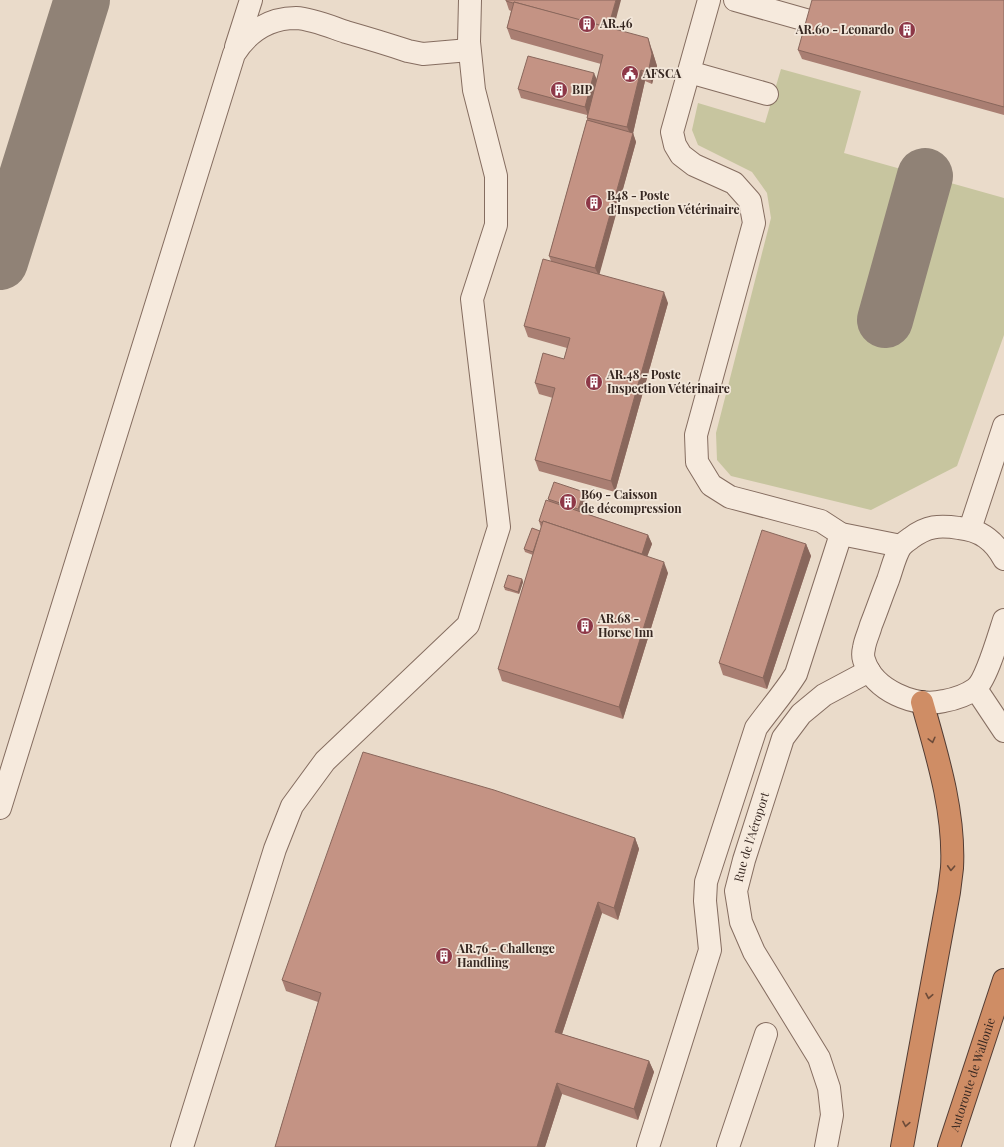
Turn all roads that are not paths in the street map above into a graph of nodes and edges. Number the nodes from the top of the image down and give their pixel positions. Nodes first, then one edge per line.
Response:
1 (250, 0) edge
2 (470, 0) edge
3 (709, 0) edge
4 (736, 0) edge
5 (806, 20) edge
6 (469, 50) junction
7 (233, 58) junction
8 (689, 72) junction
9 (767, 94) dead end
10 (1004, 426) edge
11 (970, 529) junction
12 (841, 534) junction
13 (902, 546) junction
14 (1004, 559) edge
15 (1004, 620) edge
16 (869, 671) junction
17 (976, 689) junction
18 (922, 702) junction
19 (1004, 731) edge
20 (0, 808) edge
21 (1004, 980) edge
22 (766, 1034) dead end
23 (182, 1147) edge
24 (648, 1147) edge
25 (728, 1147) edge
26 (826, 1147) edge
27 (902, 1147) edge
28 (949, 1147) edge

1 - 7 street
2 - 6 street
3 - 8 street
4 - 5 street
6 - 7 street
6 - 23 street
7 - 20 street
8 - 9 street
8 - 12 street
10 - 11 street
11 - 13 street
11 - 14 street
12 - 13 street
12 - 24 street
13 - 16 street
15 - 17 street
16 - 18 street
16 - 26 street, Rue de l'Aéroport
17 - 18 street
17 - 19 street
18 -> 27 highway
21 - 28 highway, Autoroute de Wallonie
22 - 25 street

